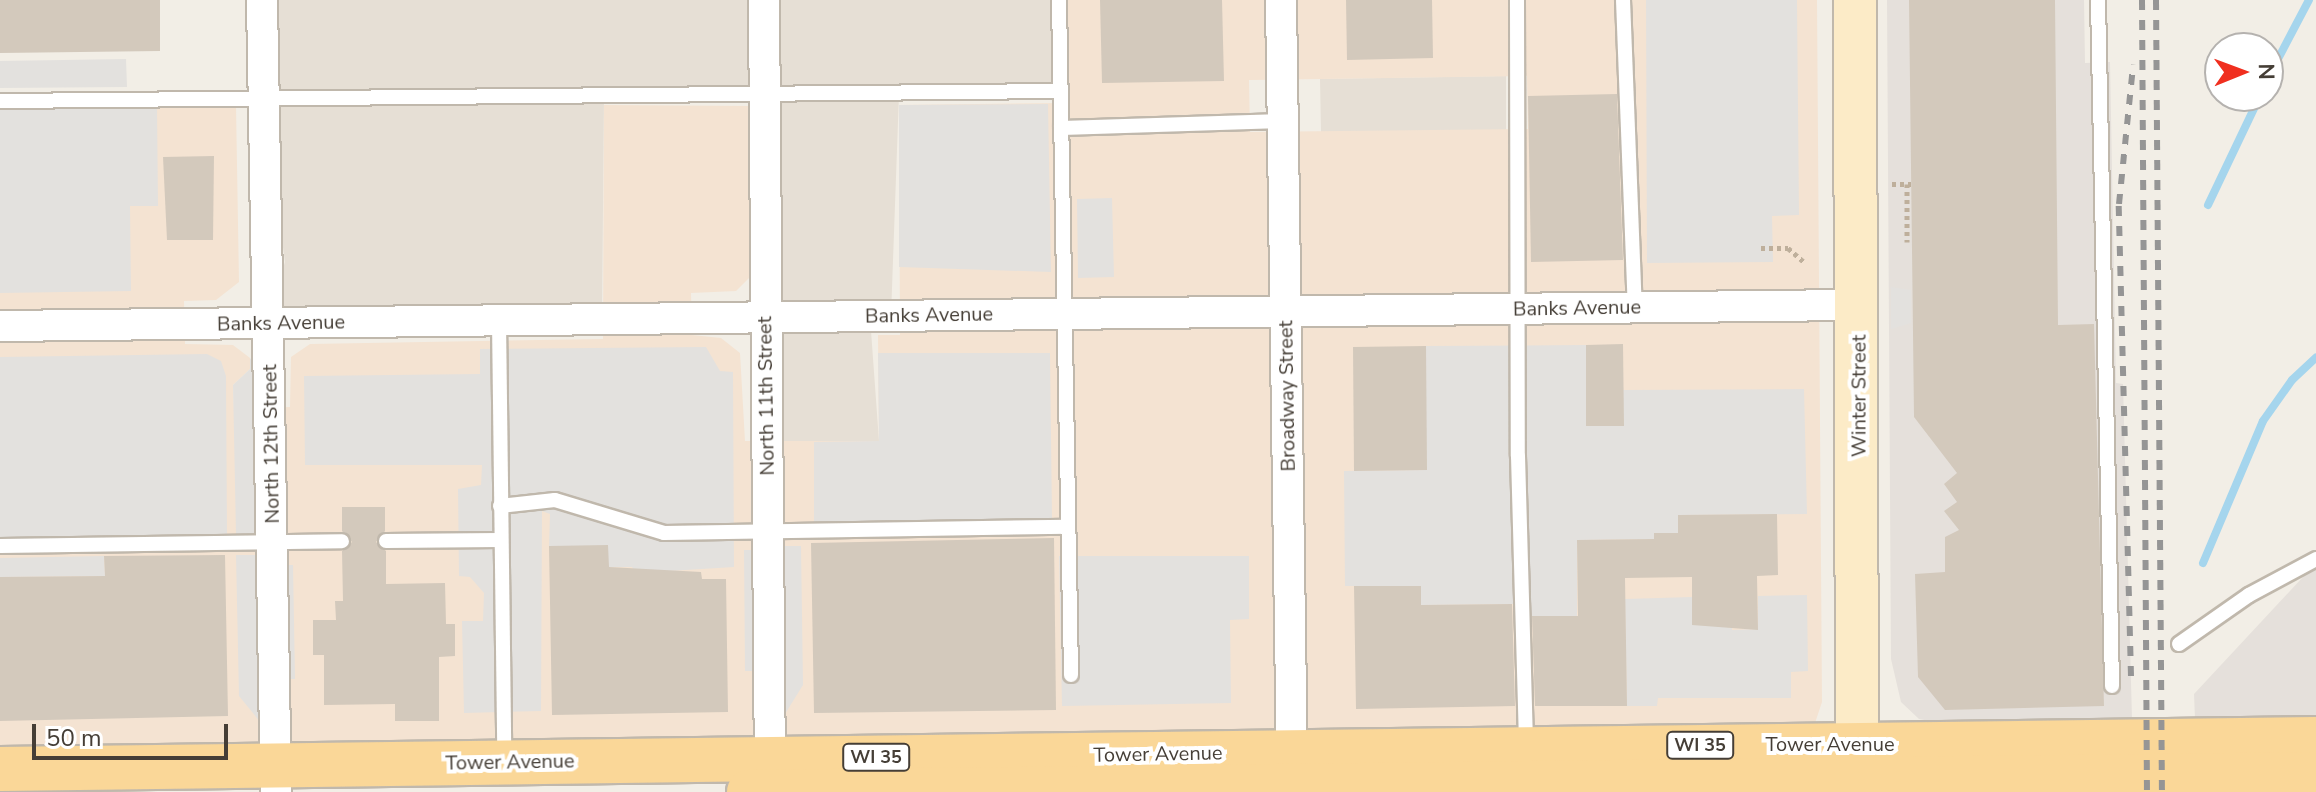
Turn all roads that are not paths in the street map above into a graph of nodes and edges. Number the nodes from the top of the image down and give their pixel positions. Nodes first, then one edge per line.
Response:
1 (262, 0) edge
2 (764, 0) edge
3 (1059, 0) edge
4 (1281, 0) edge
5 (1517, 0) edge
6 (1623, 0) edge
7 (1855, 0) edge
8 (2098, 0) edge
9 (1060, 91) junction
10 (765, 97) junction
11 (263, 100) junction
12 (0, 101) edge
13 (1283, 121) junction
14 (1061, 128) junction
15 (1859, 305) junction
16 (1635, 307) junction
17 (1518, 308) junction
18 (1286, 311) junction
19 (1064, 313) junction
20 (765, 317) junction
21 (499, 320) junction
22 (266, 323) junction
23 (0, 326) edge
24 (500, 506) junction
25 (1068, 527) junction
26 (768, 533) junction
27 (500, 540) junction
28 (272, 541) junction
29 (342, 541) dead end
30 (386, 541) dead end
31 (0, 546) edge
32 (2316, 559) edge
33 (2179, 644) dead end
34 (1071, 675) dead end
35 (2112, 686) dead end
36 (2316, 739) edge
37 (1526, 747) junction
38 (504, 762) junction
39 (0, 769) edge
40 (1856, 771) edge
41 (2316, 774) edge
42 (1292, 777) edge
43 (276, 779) edge
44 (763, 781) edge
45 (2106, 784) edge
46 (892, 791) edge

1 - 11 street, North 12th Street
2 - 10 street, North 11th Street
3 - 9 lane
4 - 13 street, Broadway Street
5 - 17 lane
6 - 16 lane
7 - 15 street, Winter Street
8 - 35 lane
9 - 10 lane
9 - 14 lane
10 - 11 lane
10 - 20 street, North 11th Street
11 - 12 lane
11 - 22 street, North 12th Street
13 - 14 lane
13 - 18 street, Broadway Street
14 - 19 lane
15 - 16 street, Banks Avenue
15 - 40 street, Winter Street
16 - 17 street, Banks Avenue
17 - 18 street, Banks Avenue
17 - 37 lane
18 - 19 street, Banks Avenue
18 - 42 street, Broadway Street
19 - 20 street, Banks Avenue
19 - 25 lane
20 - 21 street, Banks Avenue
20 - 26 street, North 11th Street
21 - 22 street, Banks Avenue
21 - 24 lane
22 - 23 street, Banks Avenue
22 - 28 street, North 12th Street
24 - 26 lane
24 - 27 lane
25 - 26 lane
25 - 34 lane
26 - 44 street, North 11th Street
27 - 30 lane
27 - 38 lane
28 - 29 lane
28 - 31 lane
28 - 43 street, North 12th Street
32 - 33 lane
36 - 40 main road, Tower Avenue / WI 35
37 - 40 main road, Tower Avenue / WI 35
37 - 42 main road, Tower Avenue / WI 35
38 - 43 main road, Tower Avenue / WI 35
38 - 44 main road, Tower Avenue / WI 35
39 - 43 main road, Tower Avenue / WI 35
40 - 42 main road, Tower Avenue / WI 35
40 - 45 main road, Tower Avenue / WI 35
41 - 45 main road, Tower Avenue / WI 35
42 - 44 main road, Tower Avenue / WI 35
42 - 46 main road, Tower Avenue / WI 35
44 - 46 main road, Tower Avenue / WI 35

